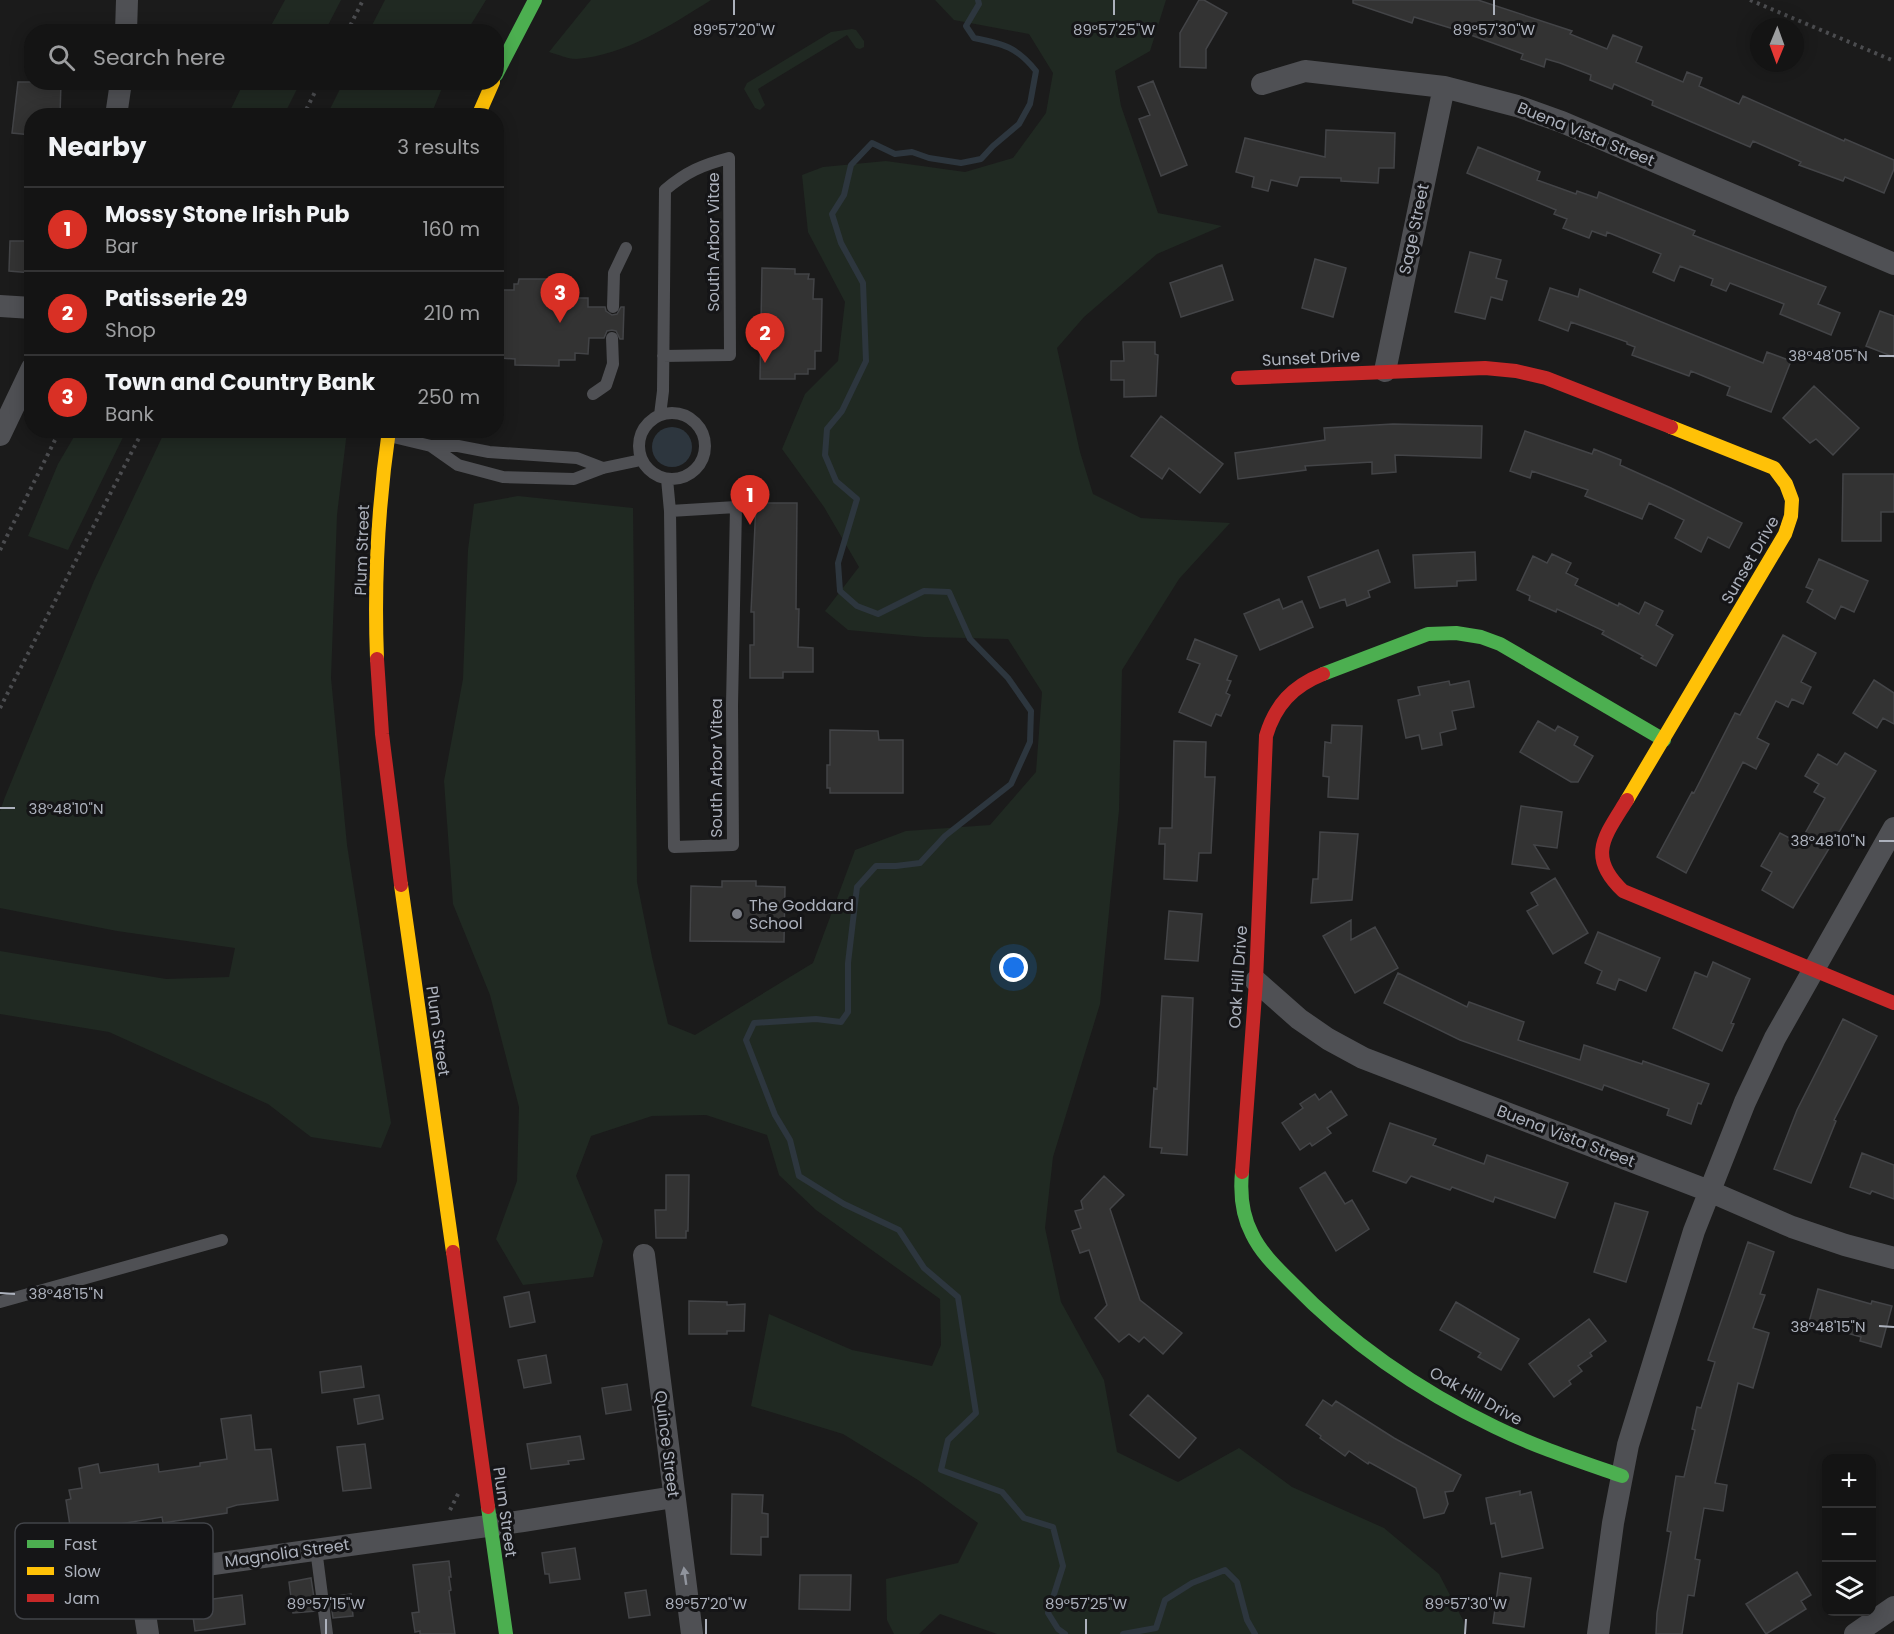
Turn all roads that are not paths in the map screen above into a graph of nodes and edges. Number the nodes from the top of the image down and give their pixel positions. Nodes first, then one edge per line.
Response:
1 (127, 0) edge
2 (535, 0) edge
3 (126, 24) edge
4 (504, 60) edge
5 (1262, 84) dead end
6 (1444, 87) junction
7 (120, 90) edge
8 (489, 90) edge
9 (117, 108) edge
10 (482, 108) edge
11 (626, 248) dead end
12 (1894, 264) edge
13 (0, 306) edge
14 (613, 307) dead end
15 (24, 308) edge
16 (612, 338) dead end
17 (663, 356) junction
18 (1385, 371) junction
19 (1238, 378) dead end
20 (24, 385) edge
21 (593, 394) dead end
22 (660, 415) junction
23 (0, 435) edge
24 (388, 438) edge
25 (405, 438) edge
26 (431, 446) junction
27 (641, 460) junction
28 (603, 468) junction
29 (667, 479) junction
30 (670, 511) junction
31 (1664, 740) junction
32 (1894, 828) edge
33 (1814, 968) junction
34 (1256, 981) junction
35 (1894, 1003) edge
36 (1709, 1191) junction
37 (222, 1240) dead end
38 (644, 1254) dead end
39 (1894, 1258) edge
40 (0, 1302) edge
41 (1622, 1476) junction
42 (674, 1497) junction
43 (490, 1525) junction
44 (316, 1549) junction
45 (213, 1564) edge
46 (1894, 1607) edge
47 (146, 1619) edge
48 (148, 1634) edge
49 (327, 1634) edge
50 (506, 1634) edge
51 (692, 1634) edge
52 (1598, 1634) edge
53 (1855, 1634) edge

1 - 3 street
2 - 4 street
5 - 6 street, Buena Vista Street
6 - 12 street, Buena Vista Street
6 - 18 street, Sage Street
7 - 9 street
8 - 10 street
11 - 14 lane
13 - 15 street
16 - 21 lane
17 - 17 lane, South Arbor Vitae
17 - 22 lane, South Arbor Vitae
18 - 19 street, Sunset Drive
18 - 31 street, Sunset Drive
20 - 23 street
22 - 27 lane
22 - 29 lane
24 - 43 street, Plum Street
25 - 26 lane
26 - 28 lane
26 - 28 lane
27 - 28 lane
27 - 29 lane
29 - 30 lane, South Arbor Vitea
30 - 30 lane, South Arbor Vitea
31 - 33 street, Sunset Drive
31 - 34 street, Oak Hill Drive
32 - 33 street
33 - 35 street, Sunset Drive
33 - 36 street
34 - 36 street, Buena Vista Street
34 - 41 street, Oak Hill Drive
36 - 39 street, Buena Vista Street
36 - 41 street
37 - 40 lane
38 - 42 street, Quince Street
41 - 52 street
42 - 43 street, Magnolia Street
51 -> 42 street, Quince Street
43 - 44 street, Magnolia Street
43 - 50 street, Plum Street
44 - 45 street, Magnolia Street
44 - 49 lane
46 - 53 street
47 - 48 street

